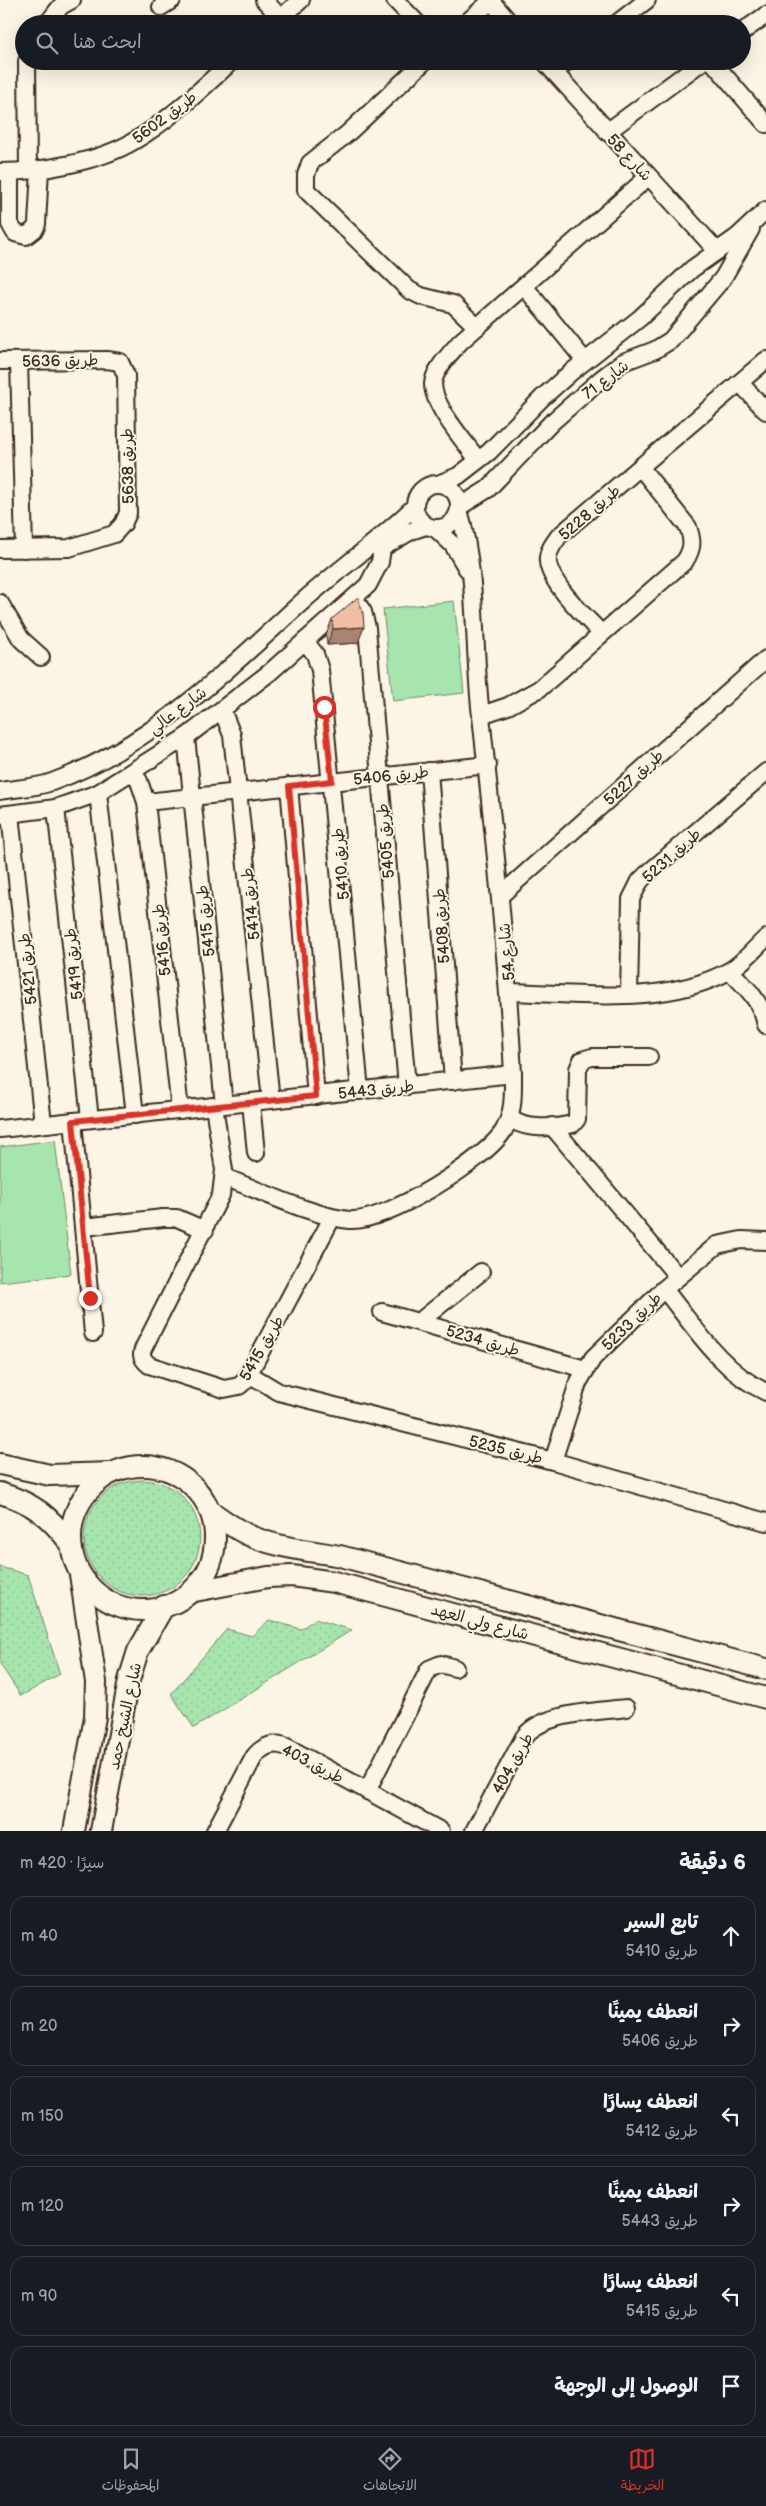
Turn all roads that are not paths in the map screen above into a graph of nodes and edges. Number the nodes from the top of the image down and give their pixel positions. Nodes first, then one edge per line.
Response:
1 (72, 0) edge
2 (264, 0) edge
3 (301, 0) edge
4 (396, 0) edge
5 (491, 0) edge
6 (647, 0) edge
7 (54, 15) edge
8 (274, 15) edge
9 (285, 15) edge
10 (410, 15) edge
11 (475, 15) edge
12 (504, 15) edge
13 (628, 15) edge
14 (766, 15) edge
15 (751, 26) edge
16 (28, 70) edge
17 (222, 70) edge
18 (415, 70) edge
19 (552, 70) edge
20 (691, 70) edge
21 (720, 70) edge
22 (766, 124) edge
23 (607, 132) junction
24 (34, 170) junction
25 (5, 172) edge
26 (648, 177) junction
27 (761, 214) edge
28 (717, 251) junction
29 (524, 286) junction
30 (477, 327) junction
31 (766, 360) edge
32 (0, 361) edge
33 (19, 361) junction
34 (585, 361) junction
35 (120, 362) joint
36 (740, 383) junction
37 (766, 411) edge
38 (478, 460) junction
39 (641, 468) junction
40 (438, 484) junction
41 (414, 507) junction
42 (459, 509) junction
43 (431, 527) junction
44 (382, 548) junction
45 (0, 549) edge
46 (24, 549) junction
47 (469, 573) junction
48 (326, 581) junction
49 (354, 598) junction
50 (0, 603) edge
51 (601, 634) junction
52 (305, 641) junction
53 (40, 657) dead end
54 (766, 659) edge
55 (222, 710) junction
56 (481, 715) junction
57 (186, 737) junction
58 (488, 765) junction
59 (429, 771) junction
60 (133, 772) junction
61 (766, 772) edge
62 (379, 776) junction
63 (332, 781) junction
64 (289, 786) junction
65 (0, 790) edge
66 (238, 791) junction
67 (98, 793) junction
68 (192, 796) junction
69 (146, 802) junction
70 (56, 808) junction
71 (5, 814) edge
72 (501, 895) junction
73 (766, 938) edge
74 (730, 970) junction
75 (509, 992) junction
76 (629, 994) junction
77 (766, 1025) edge
78 (649, 1057) dead end
79 (513, 1074) junction
80 (453, 1081) junction
81 (407, 1086) junction
82 (360, 1091) junction
83 (316, 1096) junction
84 (271, 1100) junction
85 (251, 1102) junction
86 (219, 1106) junction
87 (180, 1110) junction
88 (135, 1115) junction
89 (510, 1117) junction
90 (90, 1120) junction
91 (73, 1121) junction
92 (43, 1124) junction
93 (552, 1126) junction
94 (0, 1129) edge
95 (256, 1153) dead end
96 (224, 1177) junction
97 (332, 1218) junction
98 (84, 1226) junction
99 (205, 1230) junction
100 (766, 1241) edge
101 (481, 1272) dead end
102 (678, 1277) junction
103 (664, 1289) junction
104 (382, 1312) dead end
105 (419, 1322) junction
106 (93, 1333) dead end
107 (585, 1369) junction
108 (248, 1374) junction
109 (766, 1392) edge
110 (553, 1461) junction
111 (0, 1464) edge
112 (111, 1473) junction
113 (0, 1493) edge
114 (210, 1511) junction
115 (766, 1522) edge
116 (71, 1544) junction
117 (79, 1572) junction
118 (190, 1592) junction
119 (164, 1606) junction
120 (455, 1668) dead end
121 (766, 1669) edge
122 (766, 1698) edge
123 (626, 1708) dead end
124 (367, 1791) junction
125 (74, 1831) edge
126 (101, 1831) edge
127 (215, 1831) edge
128 (440, 1831) edge
129 (474, 1831) edge

1 - 7 street
2 - 8 street
3 - 9 street
4 - 10 street
5 - 11 street
5 - 12 street
6 - 13 street
14 - 15 street
16 - 24 street
17 - 24 street, طريق 5602
18 - 30 street
19 - 23 street, شارع 58
20 - 23 street
21 - 22 street
23 - 26 street, شارع 58
24 - 25 street, طريق 5602
24 - 25 street
26 - 28 street, شارع 58
26 - 29 street
27 - 28 street, شارع 71
27 - 42 street, شارع 71
28 - 34 street, شارع 71
29 - 30 street
29 - 34 street
30 - 38 street
31 - 36 street, طريق 5228
32 - 33 street, طريق 5636
33 - 35 street, طريق 5636
33 - 46 street
34 - 38 street, شارع 71
35 - 46 street, طريق 5638
36 - 37 street
36 - 39 street, طريق 5228
38 - 40 street, شارع 71
39 - 51 street
39 - 51 street, طريق 5228
40 - 41 street
40 - 42 street
41 - 43 street
41 - 48 street, شارع عالي
42 - 43 street
42 - 47 street, شارع 54
43 - 44 street, شارع عالي
43 - 47 street, شارع 54
44 - 48 street, شارع عالي
44 - 49 street
45 - 46 street, طريق 5638
47 - 56 street, شارع 54
48 - 65 street, شارع عالي
49 - 52 street
49 - 62 street, طريق 5405
50 - 53 street
51 - 56 street
52 - 55 street
52 - 63 street, طريق 5410
54 - 72 street, طريق 5227
55 - 57 street
55 - 66 street, طريق 5414
56 - 58 street, شارع 54
57 - 60 street
57 - 68 street, طريق 5415
58 - 59 street, طريق 5406
58 - 72 street, شارع 54
59 - 62 street, طريق 5406
59 - 80 street, طريق 5408
60 - 67 street
60 - 69 street, طريق 5416
61 - 76 street, طريق 5231
62 - 63 street, طريق 5406
62 - 81 street, طريق 5405
63 - 64 street, طريق 5406
63 - 82 street, طريق 5410
64 - 66 street, طريق 5406
64 - 83 street
66 - 68 street, طريق 5406
66 - 84 street, طريق 5414
67 - 70 street
67 - 88 street
68 - 69 street, طريق 5406
68 - 86 street, طريق 5415
69 - 87 street, طريق 5416
70 - 71 street
70 - 90 street, طريق 5419
71 - 92 street, طريق 5421
72 - 75 street, شارع 54
73 - 74 street
74 - 76 street
74 - 77 street
75 - 76 street
75 - 79 street, شارع 54
78 - 93 street
79 - 80 street, طريق 5443
79 - 89 street, شارع 54
80 - 81 street, طريق 5443
81 - 82 street, طريق 5443
82 - 83 street, طريق 5443
83 - 84 street, طريق 5443
84 - 85 street, طريق 5443
85 - 86 street, طريق 5443
85 - 95 street
86 - 87 street, طريق 5443
86 - 96 street, طريق 5415
87 - 88 street, طريق 5443
88 - 90 street, طريق 5443
89 - 93 street
89 - 97 street, شارع 54
90 - 91 street, طريق 5443
91 - 92 street, طريق 5443
91 - 98 street
92 - 94 street, طريق 5443
93 - 102 street
96 - 97 street
96 - 99 street, طريق 5415
97 - 108 street, طريق 5415
98 - 99 street
98 - 106 street
99 - 108 street, طريق 5415
100 - 102 street, طريق 5233
101 - 105 street
102 - 103 street, طريق 5233
103 - 107 street, طريق 5233
103 - 109 street
104 - 105 street, طريق 5234
105 - 107 street, طريق 5234
107 - 110 street, طريق 5233
108 - 110 street, طريق 5235
110 - 115 street, طريق 5235
111 - 112 main road
112 - 114 main road
112 - 116 main road
113 - 116 main road
114 - 118 main road
114 - 121 main road, شارع ولي العهد
116 - 117 main road
117 - 119 main road
117 - 125 main road, شارع الشيخ حمد
118 - 119 main road
118 - 122 main road, شارع ولي العهد
119 - 126 main road, شارع الشيخ حمد
120 - 124 street
123 - 129 street, طريق 404
124 - 127 street, طريق 403
124 - 128 street, طريق 403

